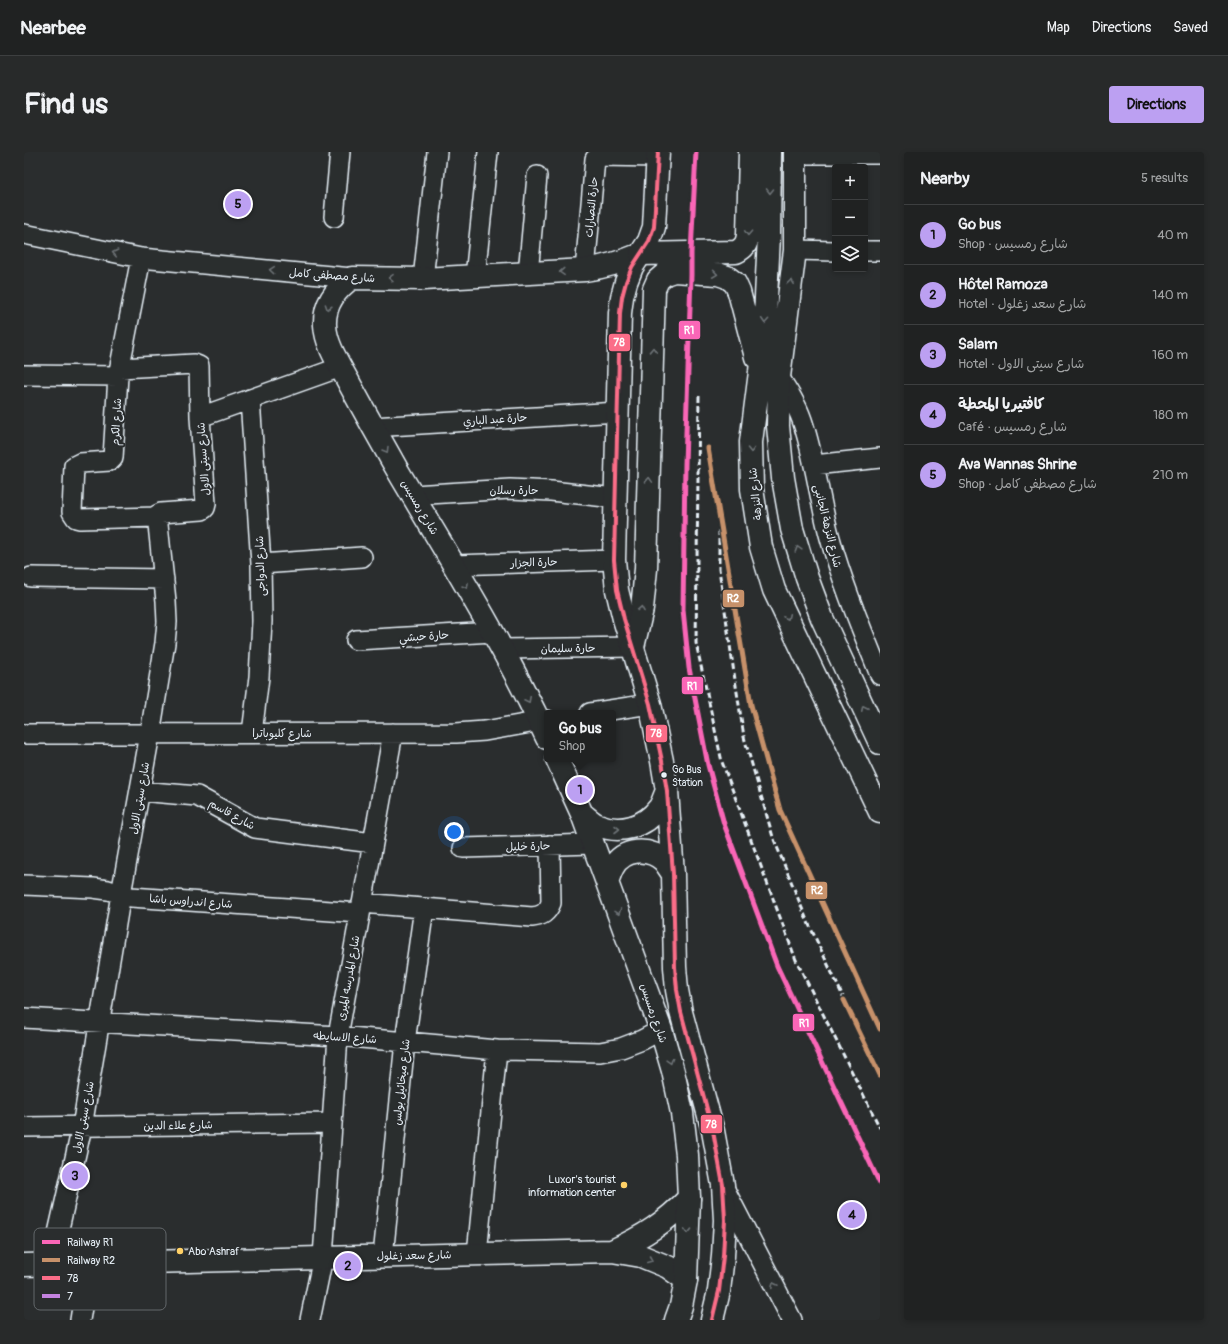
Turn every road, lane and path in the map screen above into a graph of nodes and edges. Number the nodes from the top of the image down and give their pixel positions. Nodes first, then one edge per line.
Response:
1 (340, 152) edge
2 (437, 152) edge
3 (488, 152) edge
4 (750, 152) edge
5 (770, 152) edge
6 (795, 153) edge
7 (880, 154) edge
8 (658, 155) edge
9 (537, 176) dead end
10 (334, 217) dead end
11 (24, 234) edge
12 (795, 250) junction
13 (832, 251) edge
14 (868, 251) edge
15 (880, 251) edge
16 (640, 254) junction
17 (140, 258) junction
18 (585, 270) junction
19 (528, 274) junction
20 (475, 277) junction
21 (352, 278) junction
22 (423, 279) junction
23 (341, 367) junction
24 (119, 372) junction
25 (770, 374) junction
26 (24, 375) edge
27 (250, 399) junction
28 (618, 412) junction
29 (200, 417) junction
30 (372, 427) junction
31 (880, 458) edge
32 (814, 465) junction
33 (412, 495) junction
34 (615, 498) junction
35 (157, 517) junction
36 (362, 557) dead end
37 (614, 560) junction
38 (261, 564) junction
39 (454, 565) junction
40 (32, 577) dead end
41 (807, 578) junction
42 (164, 579) junction
43 (774, 590) junction
44 (356, 640) dead end
45 (498, 640) junction
46 (633, 647) junction
47 (880, 675) edge
48 (650, 704) junction
49 (610, 710) edge
50 (544, 726) edge
51 (252, 733) junction
52 (393, 733) junction
53 (24, 734) edge
54 (150, 734) junction
55 (880, 743) edge
56 (558, 762) edge
57 (667, 790) junction
58 (140, 792) junction
59 (880, 812) edge
60 (582, 814) junction
61 (373, 843) junction
62 (592, 844) junction
63 (550, 845) junction
64 (464, 848) dead end
65 (673, 874) junction
66 (607, 882) junction
67 (24, 886) edge
68 (121, 894) junction
69 (361, 908) junction
70 (424, 908) junction
71 (24, 1018) edge
72 (100, 1024) junction
73 (661, 1030) junction
74 (338, 1036) junction
75 (405, 1042) junction
76 (497, 1050) junction
77 (332, 1123) junction
78 (82, 1126) junction
79 (24, 1127) edge
80 (723, 1185) junction
81 (689, 1198) junction
82 (59, 1228) edge
83 (612, 1251) junction
84 (477, 1254) junction
85 (382, 1256) junction
86 (324, 1257) junction
87 (166, 1261) edge
88 (686, 1280) junction
89 (82, 1310) edge
90 (80, 1320) edge
91 (310, 1320) edge
92 (676, 1320) edge
93 (712, 1320) edge
94 (792, 1320) edge

1 - 10 street
2 - 22 street
3 - 20 street
4 -> 16 main road
5 -> 25 main road, شارع النزهة
6 - 7 street
6 - 12 main road, شارع النزهة
8 - 16 main road
8 - 18 street, حارة النصارات
9 - 19 street
17 -> 11 street, شارع مصطفى كامل
12 - 13 street
25 -> 12 main road, شارع النزهة
14 - 15 street
16 - 18 main road, شارع مصطفى كامل
16 - 28 main road
21 -> 17 street, شارع مصطفى كامل
17 - 24 street, شارع الكرم
18 -> 19 main road, شارع مصطفى كامل
19 - 20 main road, شارع مصطفى كامل
20 - 22 main road, شارع مصطفى كامل
22 -> 21 main road, شارع مصطفى كامل
21 -> 23 main road, شارع رمسيس
23 - 27 street
23 - 30 main road, شارع رمسيس
24 - 26 street
24 - 29 street, شارع سيتى الاول
24 - 35 street, شارع الكرم
25 - 32 street, شارع النزهة الجانبى
41 -> 25 main road, شارع النزهة
25 -> 43 main road, شارع النزهة
46 -> 25 main road
27 - 29 street
27 - 38 street, شارع الدواجى
28 - 30 street, حارة عبد الباري
28 - 34 main road
29 - 35 street, شارع سيتى الاول
30 -> 33 main road, شارع رمسيس
31 - 32 street
32 - 47 street, شارع النزهة الجانبى
33 - 34 street, حارة رسلان
33 - 39 main road, شارع رمسيس
34 - 37 main road
35 - 42 street, شارع سيتى الاول
36 - 38 street
37 - 39 street, حارة الجزار
37 - 46 main road
38 - 51 street, شارع الدواجى
39 -> 45 main road, شارع رمسيس
40 - 42 street
41 - 43 main road
55 -> 41 main road, شارع النزهة
42 - 54 street, شارع سيتى الاول
43 -> 59 main road, شارع النزهة
44 - 45 street, حارة حبشي
45 - 46 street, حارة سليمان
45 -> 50 main road, شارع رمسيس
46 - 48 main road
48 - 49 street
48 - 57 main road
50 - 52 street, شارع كليوباترا
51 - 52 street, شارع كليوباترا
51 - 54 street, شارع كليوباترا
52 - 61 street, شارع المدرسه الميرى
53 - 54 street, شارع كليوباترا
54 - 58 street, شارع سيتى الاول
56 - 60 main road, شارع رمسيس
60 -> 57 main road
57 - 65 main road
58 - 61 street, شارع قاسم
58 - 68 street, شارع سيتى الاول
60 - 62 main road, شارع رمسيس
61 - 69 street, شارع المدرسه الميرى
62 - 63 street, حارة خليل
62 - 66 main road, شارع رمسيس
63 - 64 street, حارة خليل
63 - 70 street, شارع اندراوس باشا
65 - 66 main road
65 - 80 main road
66 -> 73 main road, شارع رمسيس
67 - 68 street, شارع اندراوس باشا
68 - 69 street, شارع اندراوس باشا
68 - 72 street, شارع سيتى الاول
69 - 70 street, شارع اندراوس باشا
69 - 74 street, شارع المدرسه الميرى
70 - 75 street, شارع ميخائيل بولس
71 - 72 street, شارع الاسايطه
72 - 74 street, شارع الاسايطه
72 - 78 street, شارع سيتى الاول
73 - 76 street, شارع الاسايطه
73 -> 81 main road, شارع رمسيس
74 - 75 street, شارع الاسايطه
74 - 77 street, شارع المدرسه الميرى
75 - 76 street, شارع الاسايطه
75 - 85 street, شارع ميخائيل بولس
76 - 84 street
77 - 78 street, شارع علاء الدين
77 - 86 street, شارع المدرسه الميرى
78 - 79 street, شارع علاء الدين
78 - 82 street, شارع سيتى الاول
80 - 93 main road
94 -> 80 street
81 - 83 main road, شارع سعد زغلول
81 -> 88 main road, شارع رمسيس
83 - 84 main road, شارع سعد زغلول
83 -> 88 main road, شارع سعد زغلول
84 - 85 main road, شارع سعد زغلول
85 - 86 main road, شارع سعد زغلول
86 - 87 main road, شارع سعد زغلول
86 - 91 street, شارع المدرسه الميرى
88 - 92 main road, شارع رمسيس
89 - 90 street

